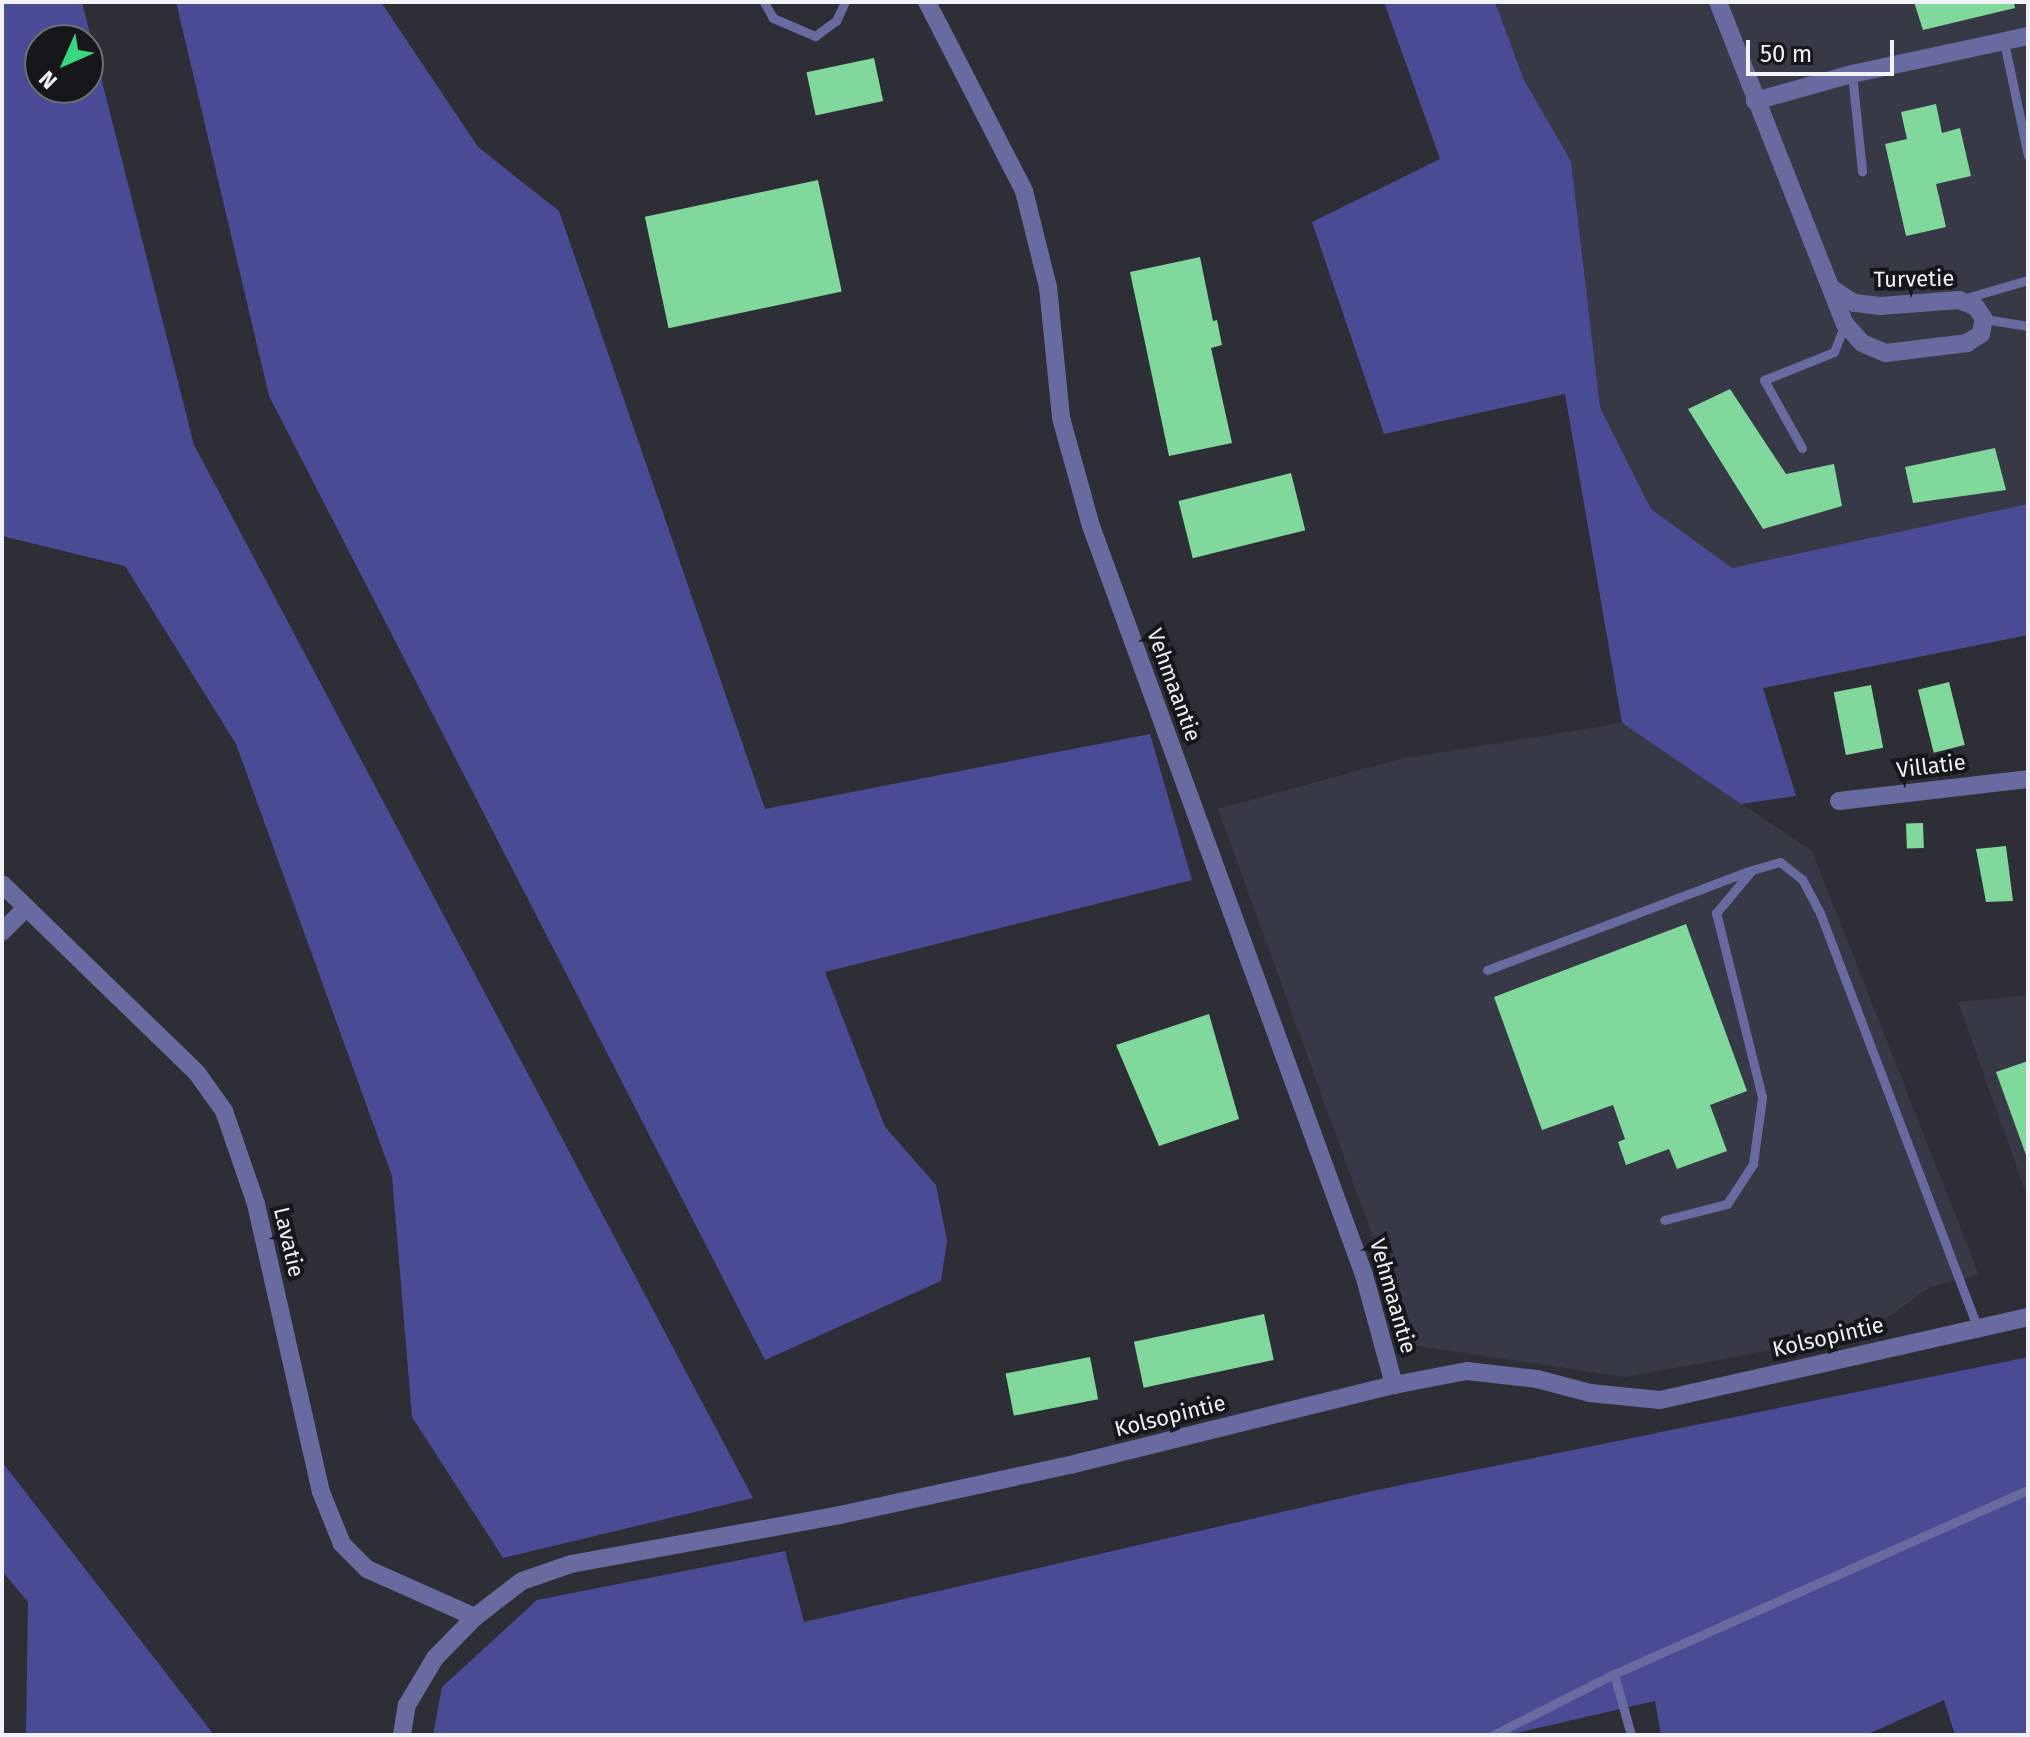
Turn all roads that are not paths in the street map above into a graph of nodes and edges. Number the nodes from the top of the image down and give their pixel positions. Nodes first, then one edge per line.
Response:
1 (764, 2) edge
2 (845, 2) edge
3 (927, 2) edge
4 (1718, 2) edge
5 (2028, 36) edge
6 (2004, 42) junction
7 (1852, 74) junction
8 (1755, 101) junction
9 (2028, 156) edge
10 (1862, 171) dead end
11 (2028, 280) edge
12 (1831, 288) junction
13 (1959, 300) junction
14 (1984, 319) junction
15 (1845, 324) junction
16 (2028, 326) edge
17 (1802, 448) dead end
18 (2028, 779) edge
19 (1839, 801) dead end
20 (1752, 870) junction
21 (2, 884) edge
22 (26, 908) junction
23 (2, 932) edge
24 (1487, 970) dead end
25 (1664, 1220) dead end
26 (2028, 1317) edge
27 (1978, 1328) junction
28 (1394, 1385) junction
29 (2028, 1490) edge
30 (475, 1617) junction
31 (1614, 1674) junction
32 (402, 1735) edge
33 (1493, 1735) edge
34 (1631, 1735) edge

1 - 2 lane
3 - 28 street, Vehmaantie
4 - 8 street
5 - 6 street
6 - 7 street
6 - 9 lane
7 - 8 street
7 - 10 lane
8 - 12 street
11 - 13 lane
12 - 13 street, Turvetie
12 - 15 street
13 - 14 street, Turvetie
14 - 15 street
14 - 16 lane
15 - 17 lane
18 - 19 street, Villatie
20 - 24 lane
20 - 25 lane
20 - 27 lane
21 - 22 street, Lavatie
22 - 23 street
22 - 30 street, Lavatie
26 - 27 street, Kolsopintie
27 - 28 street, Kolsopintie
28 - 30 street, Kolsopintie
29 - 31 lane
30 - 32 street, Kolsopintie
31 - 33 lane
31 - 34 lane

